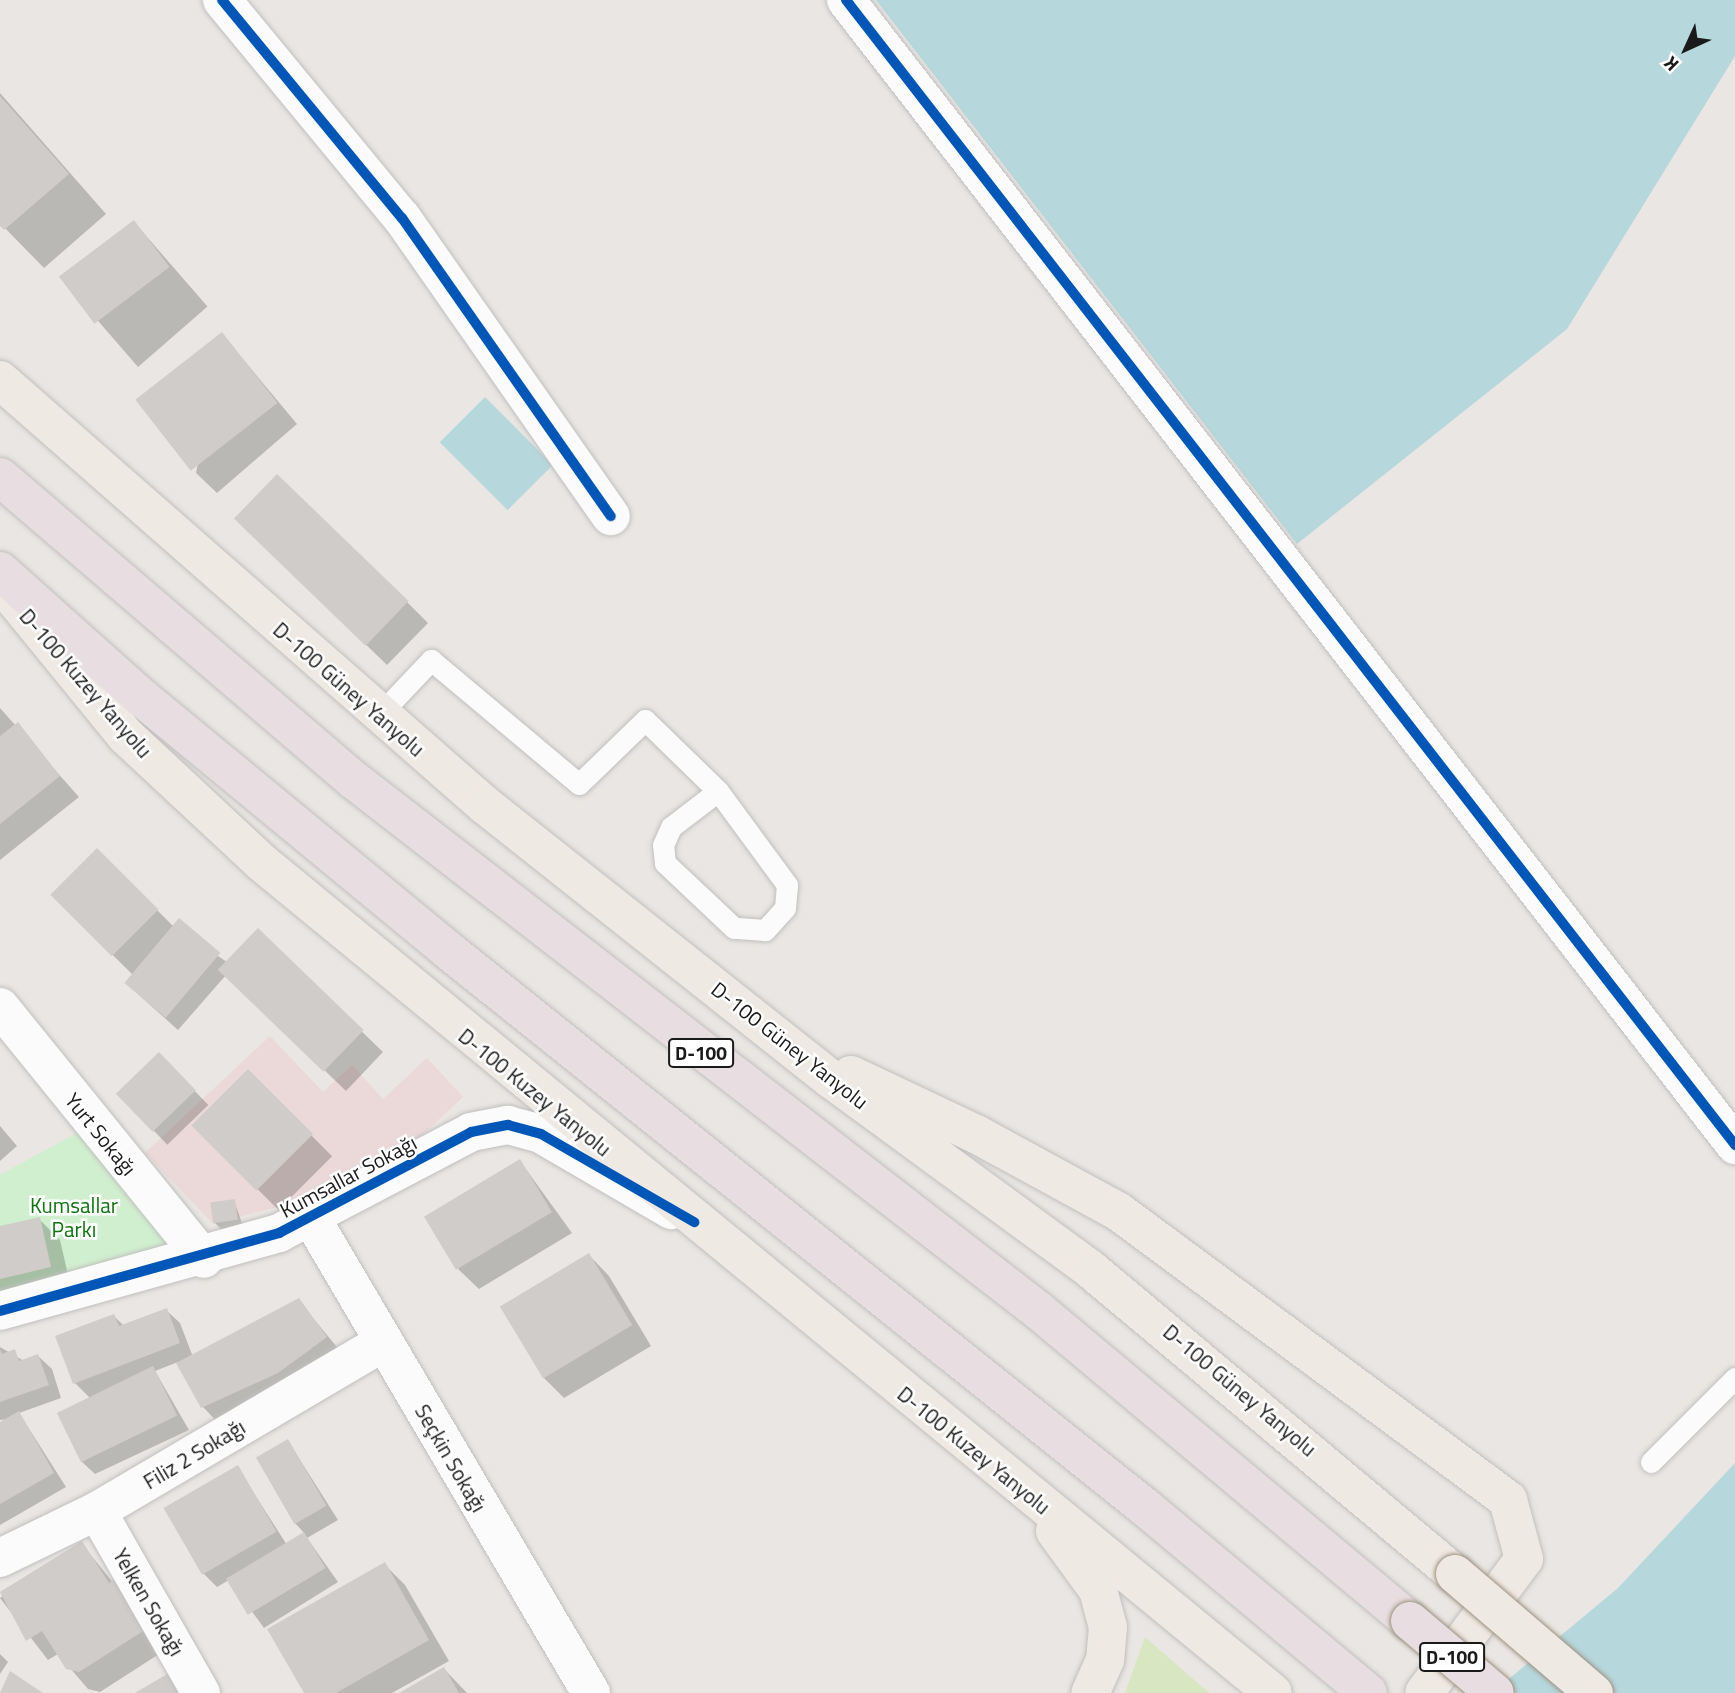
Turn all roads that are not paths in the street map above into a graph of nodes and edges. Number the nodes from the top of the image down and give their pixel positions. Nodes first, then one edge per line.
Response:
1 (222, 0) edge
2 (846, 0) edge
3 (0, 380) edge
4 (0, 477) edge
5 (611, 516) dead end
6 (0, 571) edge
7 (0, 582) edge
8 (379, 715) junction
9 (718, 790) junction
10 (6, 1025) edge
11 (832, 1080) junction
12 (1735, 1145) edge
13 (313, 1220) junction
14 (694, 1222) junction
15 (204, 1259) junction
16 (0, 1311) edge
17 (384, 1342) junction
18 (1735, 1378) edge
19 (1651, 1462) dead end
20 (1022, 1488) junction
21 (97, 1511) junction
22 (0, 1558) edge
23 (1360, 1687) edge
24 (201, 1693) edge
25 (591, 1693) edge
26 (1090, 1693) edge
27 (1273, 1693) edge
28 (1424, 1693) edge
29 (1495, 1693) edge
30 (1594, 1693) edge

1 - 5 street
2 - 12 street
3 - 8 main road, D-100 Güney Yanyolu
4 - 29 highway, D-100, bridge
6 - 23 highway
7 - 14 main road, D-100 Kuzey Yanyolu
8 - 9 lane
8 - 11 main road, D-100 Güney Yanyolu
9 - 9 lane
10 - 15 street, Yurt Sokağı
11 - 28 main road
11 - 30 main road, D-100 Güney Yanyolu, bridge
13 - 14 street, Kumsallar Sokağı
13 - 15 street, Kumsallar Sokağı
13 - 17 street, Seçkin Sokağı
14 - 20 main road, D-100 Kuzey Yanyolu
15 - 16 street, Kumsallar Sokağı
17 - 21 street, Filiz 2 Sokağı
17 - 25 street, Seçkin Sokağı
18 - 19 lane
20 - 26 main road
20 - 27 main road, D-100 Kuzey Yanyolu
21 - 22 street, Filiz 2 Sokağı
21 - 24 street, Yelken Sokağı

